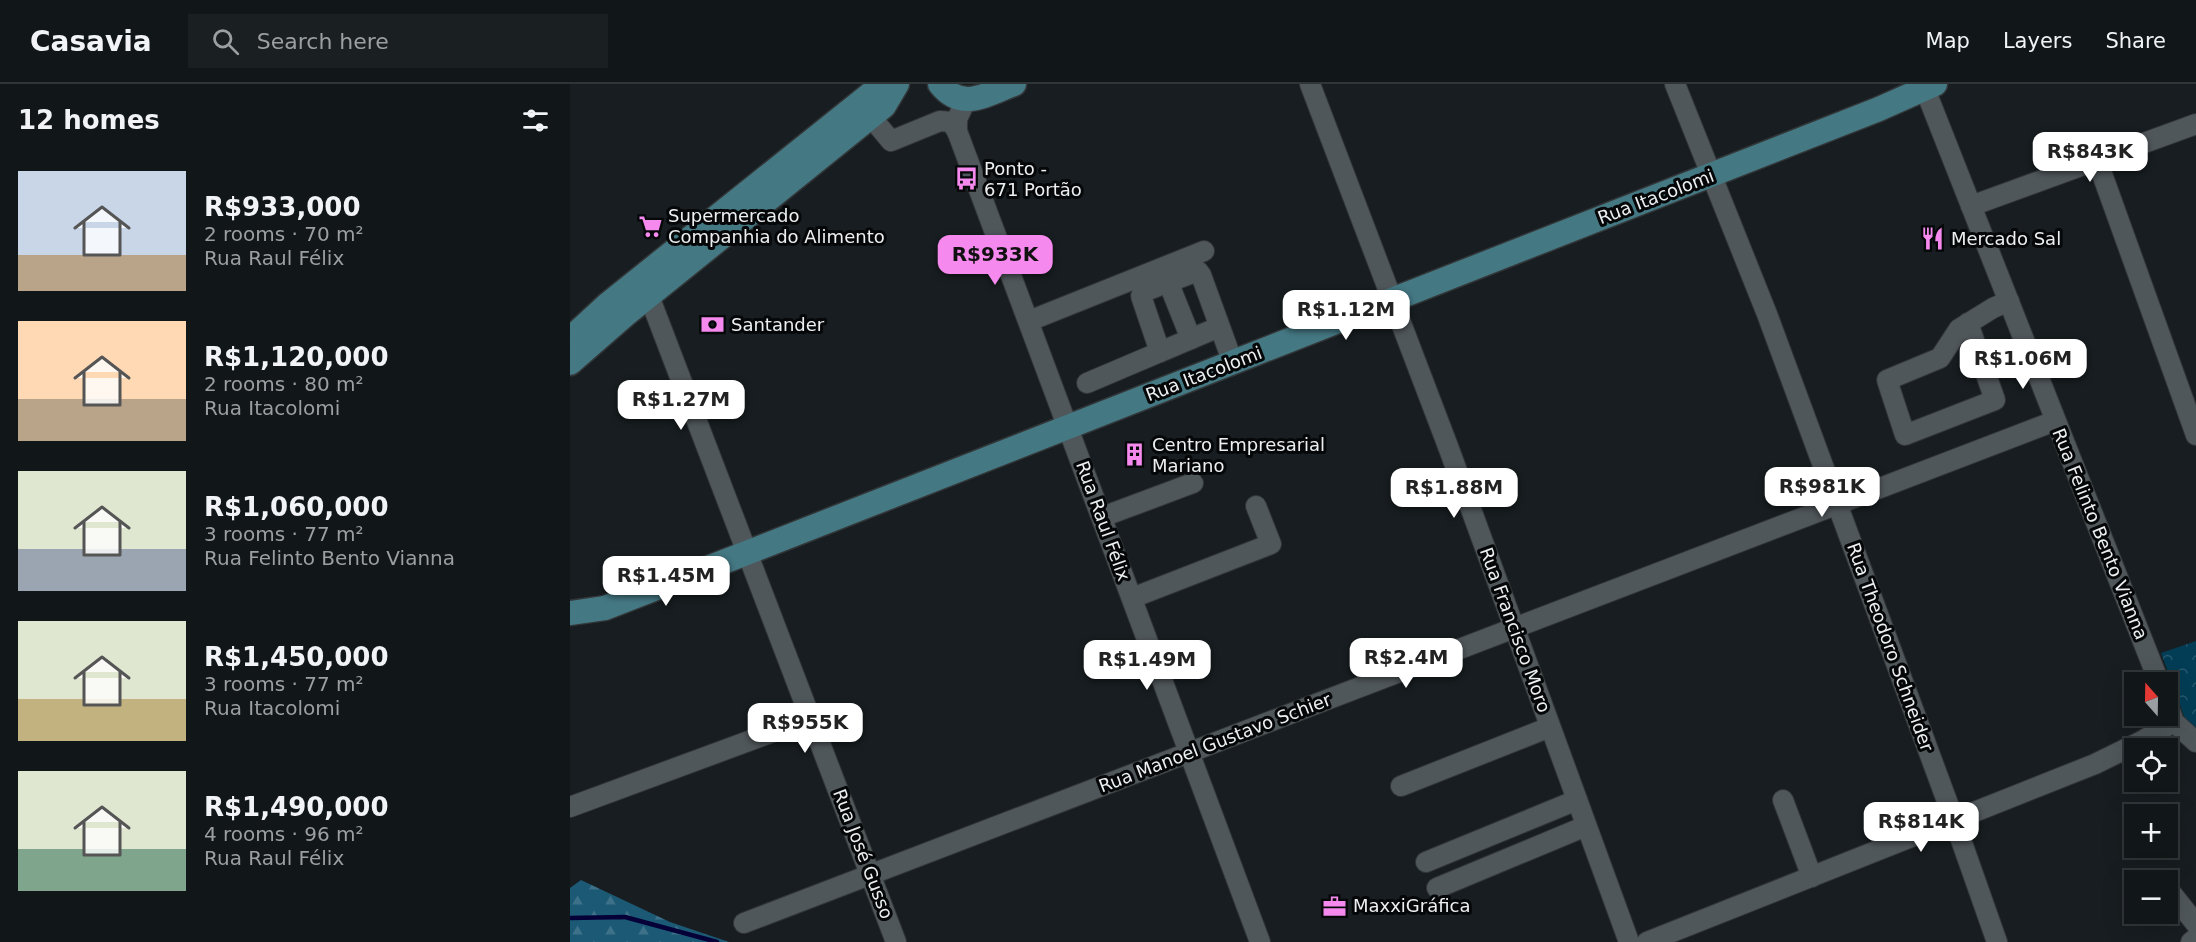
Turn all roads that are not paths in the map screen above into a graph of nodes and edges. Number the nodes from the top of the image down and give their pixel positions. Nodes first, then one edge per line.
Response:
1 (891, 84) edge
2 (897, 84) edge
3 (940, 84) edge
4 (1014, 84) edge
5 (1310, 84) edge
6 (1675, 84) edge
7 (1928, 85) edge
8 (966, 100) junction
9 (872, 117) junction
10 (2196, 124) edge
11 (957, 131) junction
12 (2097, 160) junction
13 (1710, 176) junction
14 (1971, 206) junction
15 (1204, 251) dead end
16 (1169, 284) junction
17 (649, 296) junction
18 (1393, 300) junction
19 (2009, 301) junction
20 (1029, 321) junction
21 (1968, 323) junction
22 (1219, 327) junction
23 (570, 339) edge
24 (1191, 339) junction
25 (1160, 352) junction
26 (570, 363) edge
27 (1233, 363) junction
28 (1087, 383) dead end
29 (2055, 421) junction
30 (1068, 427) junction
31 (2196, 435) edge
32 (1193, 483) dead end
33 (1837, 505) junction
34 (1256, 506) dead end
35 (1102, 517) junction
36 (748, 552) junction
37 (1132, 598) junction
38 (570, 613) edge
39 (1514, 628) junction
40 (2155, 672) edge
41 (811, 717) junction
42 (2178, 721) edge
43 (2155, 726) edge
44 (1550, 727) junction
45 (2196, 742) edge
46 (1189, 752) junction
47 (1401, 786) dead end
48 (1577, 800) junction
49 (1783, 800) dead end
50 (570, 807) edge
51 (1954, 820) junction
52 (1586, 826) junction
53 (1426, 862) dead end
54 (870, 874) junction
55 (1812, 876) junction
56 (1437, 888) dead end
57 (2178, 902) edge
58 (744, 922) dead end
59 (2196, 924) edge
60 (2196, 938) edge
61 (896, 942) edge
62 (1260, 942) edge
63 (1629, 942) edge
64 (1647, 942) edge
65 (1997, 942) edge
66 (2191, 942) edge

1 - 23 main road
2 - 9 main road
3 - 8 main road
4 - 8 main road
5 - 18 street, Rua Francisco Moro
6 - 13 street, Rua Theodoro Schneider
7 - 13 main road, Rua Itacolomi
7 - 14 street, Rua Felinto Bento Vianna
8 - 11 street
9 - 11 street
9 - 17 main road
10 - 12 street
11 - 20 street, Rua Raul Félix
12 - 14 street
12 - 31 street
13 - 18 main road, Rua Itacolomi
13 - 33 street, Rua Theodoro Schneider
14 - 19 street, Rua Felinto Bento Vianna
15 - 20 street
16 - 22 street
16 - 24 street
16 - 25 street
17 - 26 main road
17 - 36 street, Rua José Gusso
18 - 27 main road, Rua Itacolomi
18 - 39 street, Rua Francisco Moro
19 - 21 street
19 - 29 street, Rua Felinto Bento Vianna
20 - 30 street, Rua Raul Félix
21 - 21 street
22 - 24 street
22 - 27 street
24 - 25 street
25 - 28 street
27 - 30 main road, Rua Itacolomi
29 - 33 street, Rua Manoel Gustavo Schier
29 - 40 street, Rua Felinto Bento Vianna
30 - 35 street, Rua Raul Félix
30 - 36 main road, Rua Itacolomi
32 - 35 street
33 - 39 street, Rua Manoel Gustavo Schier
33 - 51 street, Rua Theodoro Schneider
34 - 37 street
35 - 37 street, Rua Raul Félix
36 - 38 main road, Rua Itacolomi
36 - 41 street, Rua José Gusso
37 - 46 street, Rua Raul Félix
39 - 44 street, Rua Francisco Moro
39 - 46 street, Rua Manoel Gustavo Schier
41 - 50 street
41 - 54 street, Rua José Gusso
42 - 45 street
43 - 51 street
44 - 47 street
44 - 48 street, Rua Francisco Moro
46 - 54 street, Rua Manoel Gustavo Schier
46 - 62 street, Rua Raul Félix
48 - 52 street, Rua Francisco Moro
48 - 53 street
49 - 55 street
51 - 55 street
51 - 65 street, Rua Theodoro Schneider
52 - 56 street
52 - 63 street, Rua Francisco Moro
54 - 58 street, Rua Manoel Gustavo Schier
54 - 61 street, Rua José Gusso
55 - 64 street
57 - 59 street
60 - 66 street

